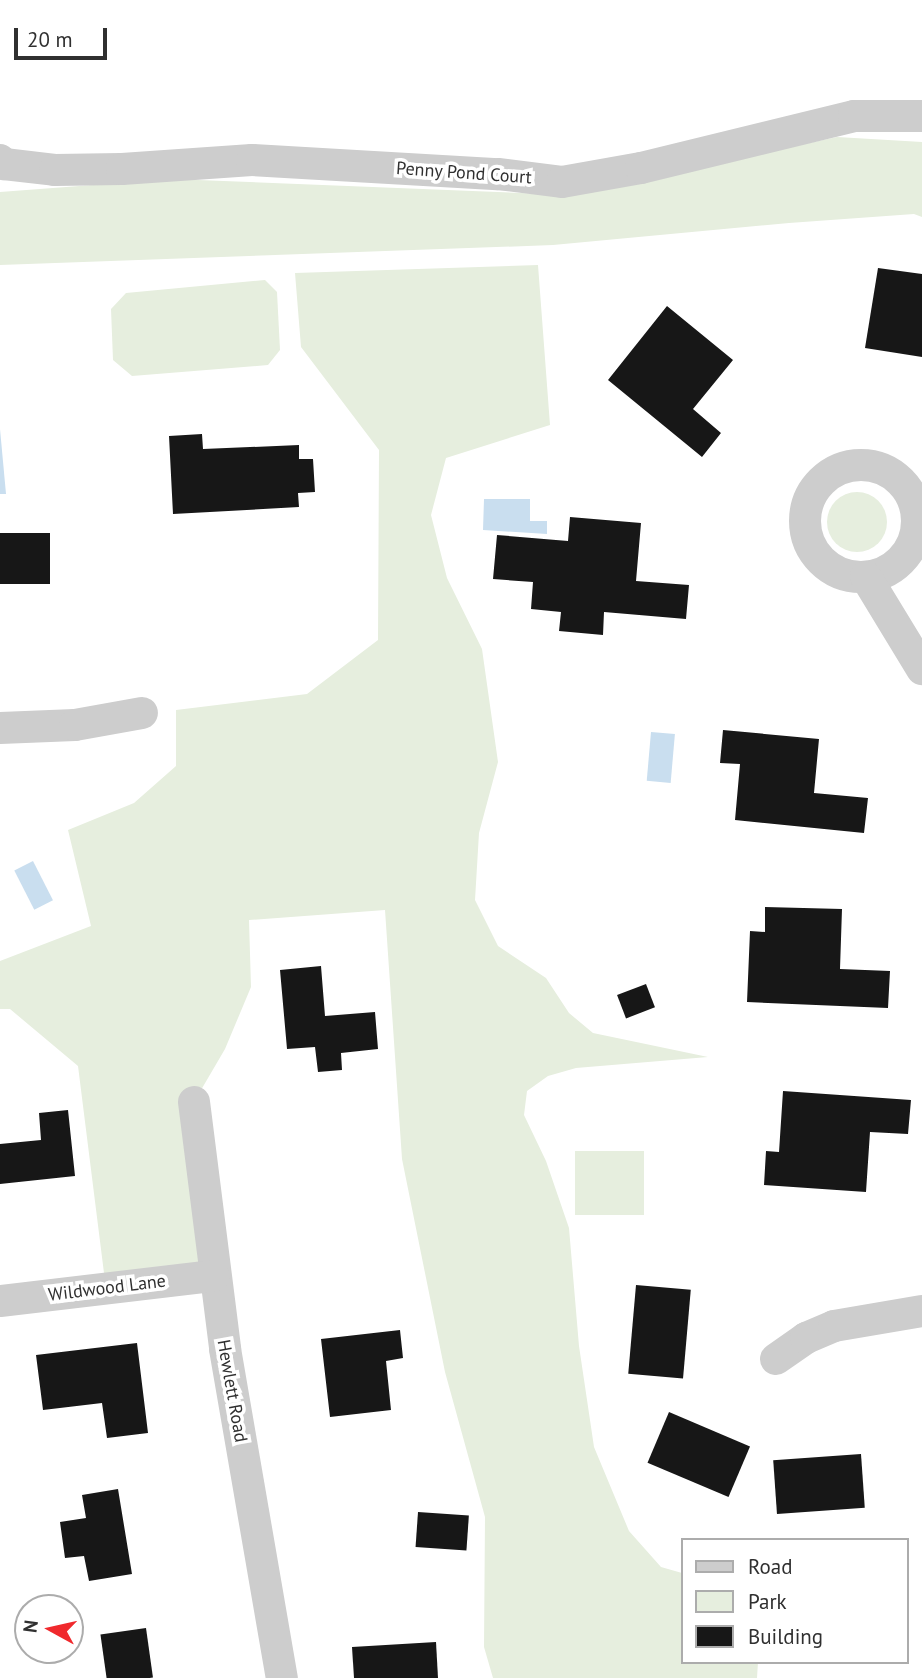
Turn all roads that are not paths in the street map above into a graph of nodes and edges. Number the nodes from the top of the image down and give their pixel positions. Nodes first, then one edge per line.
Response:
1 (922, 116) edge
2 (0, 160) edge
3 (866, 577) dead end
4 (922, 669) edge
5 (142, 713) dead end
6 (0, 729) edge
7 (194, 1102) dead end
8 (214, 1276) junction
9 (0, 1301) edge
10 (922, 1311) edge
11 (776, 1359) dead end
12 (282, 1678) edge

1 - 2 street, Penny Pond Court
3 - 4 street
5 - 6 street
7 - 8 street, Hewlett Road
8 - 9 street, Wildwood Lane
8 - 12 street, Hewlett Road
10 - 11 street

